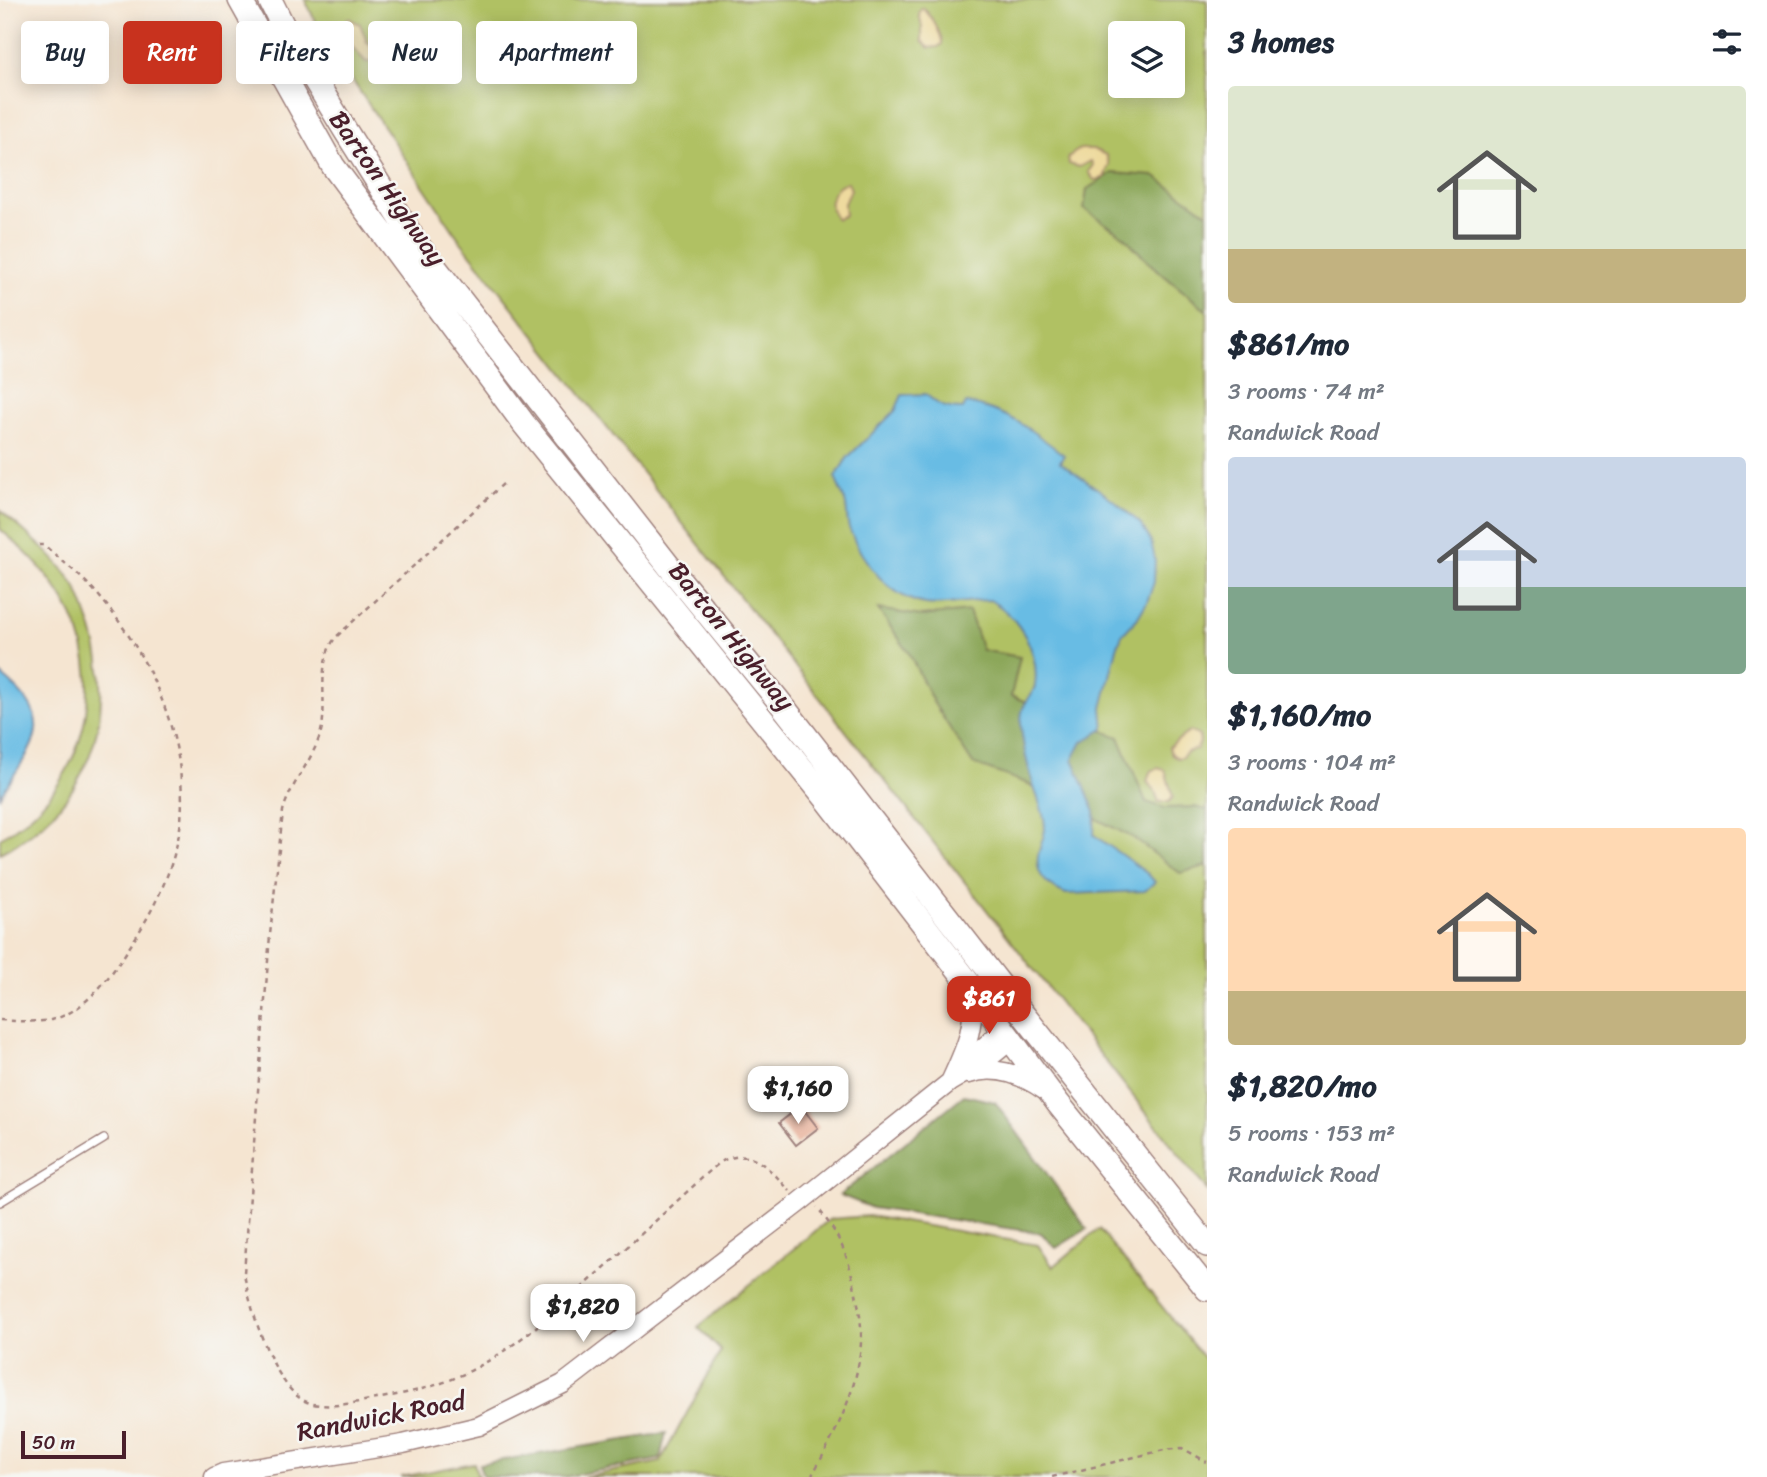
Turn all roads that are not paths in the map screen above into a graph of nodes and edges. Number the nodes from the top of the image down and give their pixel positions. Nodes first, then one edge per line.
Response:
1 (240, 0) edge
2 (270, 0) edge
3 (968, 982) junction
4 (1027, 1019) junction
5 (1006, 1035) junction
6 (950, 1082) junction
7 (1057, 1102) junction
8 (104, 1139) dead end
9 (0, 1202) edge
10 (1207, 1244) edge
11 (1207, 1289) edge
12 (214, 1477) edge

1 - 3 highway, Barton Highway
2 - 4 highway, Barton Highway
3 - 5 highway, Barton Highway
3 - 6 street
4 - 5 highway, Randwick Road
4 - 10 highway, Barton Highway
5 - 6 street, Randwick Road
5 - 7 highway, Barton Highway
6 - 7 street
6 - 12 street, Randwick Road
7 - 11 highway, Barton Highway
8 - 9 lane

